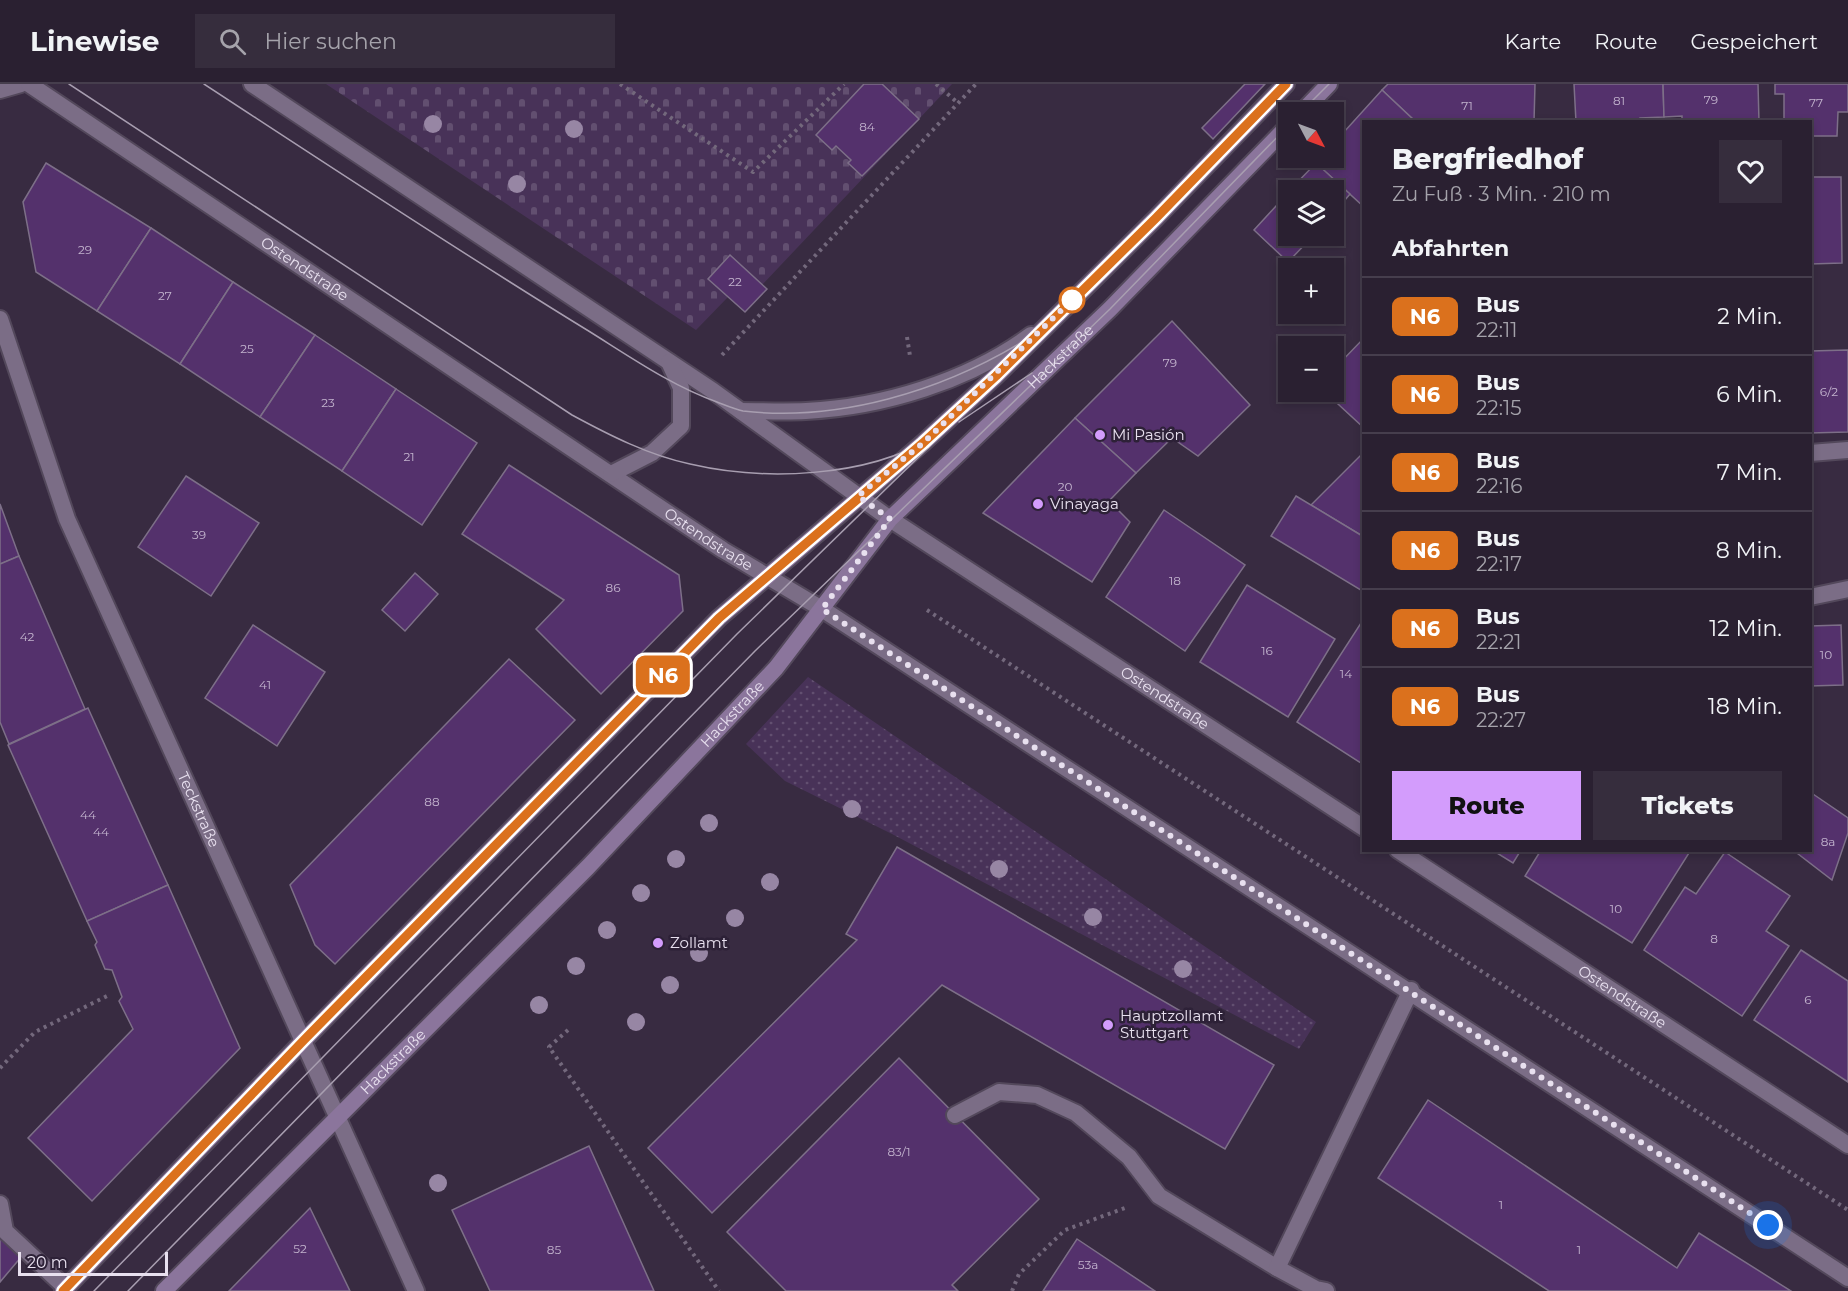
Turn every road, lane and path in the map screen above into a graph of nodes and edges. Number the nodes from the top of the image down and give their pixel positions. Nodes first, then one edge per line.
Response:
1 (21, 84) edge
2 (28, 84) edge
3 (252, 84) edge
4 (620, 84) edge
5 (844, 84) edge
6 (936, 84) edge
7 (976, 84) edge
8 (1286, 84) edge
9 (1329, 84) edge
10 (0, 90) edge
11 (1312, 102) edge
12 (958, 103) junction
13 (1278, 136) edge
14 (0, 320) edge
15 (1049, 322) junction
16 (907, 336) dead end
17 (910, 355) dead end
18 (669, 362) junction
19 (698, 382) junction
20 (741, 411) junction
21 (1848, 450) edge
22 (1812, 453) edge
23 (611, 474) junction
24 (858, 496) junction
25 (890, 519) junction
26 (765, 576) junction
27 (1848, 589) edge
28 (1812, 597) edge
29 (822, 609) junction
30 (927, 610) dead end
31 (1362, 827) edge
32 (1401, 852) edge
33 (1411, 990) junction
34 (109, 995) dead end
35 (568, 1030) dead end
36 (304, 1040) junction
37 (0, 1068) edge
38 (955, 1114) dead end
39 (339, 1116) junction
40 (1848, 1145) edge
41 (1159, 1196) junction
42 (0, 1204) edge
43 (1848, 1210) edge
44 (1277, 1268) junction
45 (1848, 1278) edge
46 (64, 1290) edge
47 (164, 1291) edge
48 (416, 1291) edge
49 (719, 1291) edge
50 (1012, 1291) edge
51 (1326, 1291) edge

1 - 10 street
2 - 23 street, Ostendstraße
3 - 18 street, Ostendstraße
4 - 5 path
6 - 12 path
7 - 12 path
8 - 15 main road, Hackstraße
9 - 11 main road
12 - 19 path
13 - 25 main road, Hackstraße
14 - 36 street, Teckstraße
15 - 20 street
15 - 24 main road, Hackstraße
16 - 17 path
18 - 19 street, Ostendstraße
18 - 23 street
19 - 20 street, Ostendstraße
20 - 24 street, Ostendstraße
21 - 22 street
23 - 26 street, Ostendstraße
24 - 25 street, Ostendstraße
24 - 26 main road, Hackstraße
25 - 29 main road, Hackstraße
25 - 31 street, Ostendstraße
26 - 29 street, Ostendstraße
26 - 36 main road, Hackstraße
27 - 28 street
29 - 33 street, Ostendstraße
29 - 39 main road, Hackstraße
30 - 43 path
32 - 40 street, Ostendstraße
33 - 44 street
33 - 45 street, Ostendstraße
34 - 37 path
35 - 49 path
36 - 39 street, Teckstraße
36 - 46 main road, Hackstraße
38 - 41 street
39 - 47 main road, Hackstraße
39 - 48 street, Teckstraße
41 - 44 street
41 - 50 path
42 - 46 street
44 - 51 street

